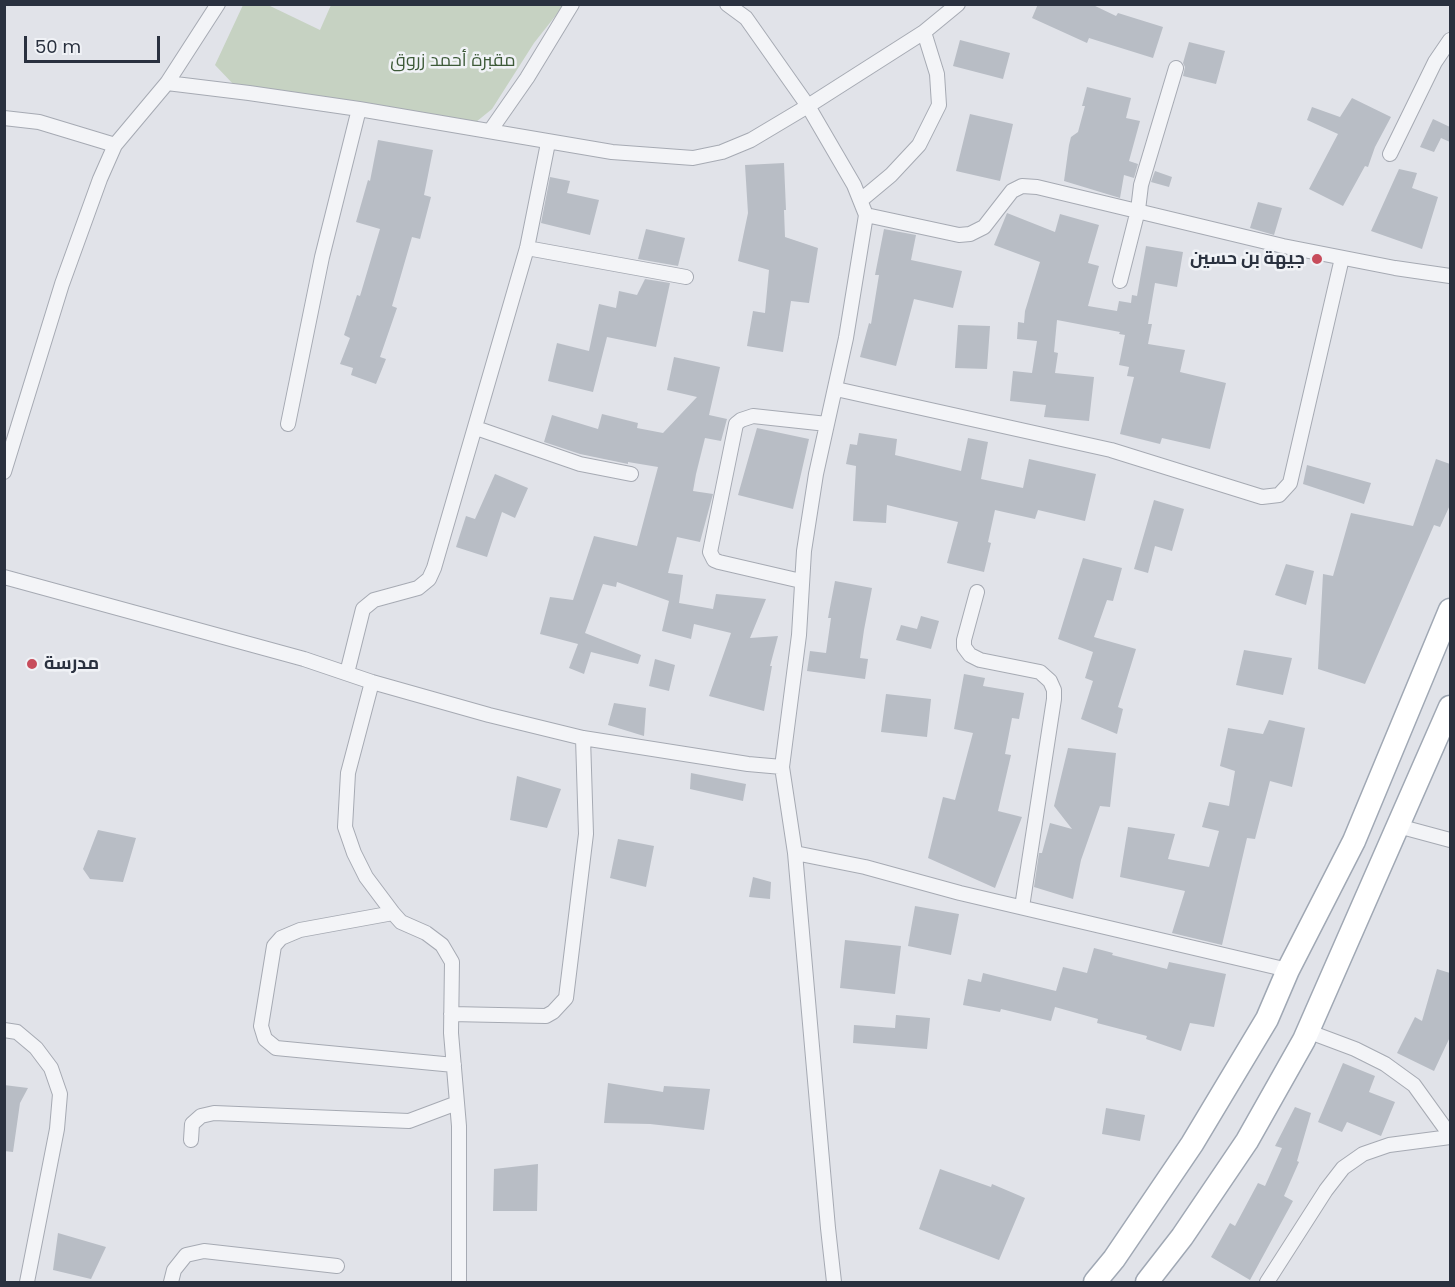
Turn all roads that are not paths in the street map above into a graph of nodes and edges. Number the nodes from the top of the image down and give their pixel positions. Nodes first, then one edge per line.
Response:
1 (218, 4) edge
2 (572, 4) edge
3 (727, 4) edge
4 (958, 4) edge
5 (924, 32) junction
6 (1450, 40) edge
7 (1176, 68) dead end
8 (167, 83) junction
9 (808, 106) junction
10 (359, 109) junction
11 (4, 118) edge
12 (490, 131) junction
13 (548, 143) junction
14 (115, 145) junction
15 (1390, 154) dead end
16 (861, 200) junction
17 (1138, 210) junction
18 (866, 214) junction
19 (527, 248) junction
20 (1342, 258) junction
21 (1450, 276) edge
22 (686, 277) dead end
23 (1120, 281) dead end
24 (836, 389) junction
25 (288, 424) dead end
26 (827, 424) junction
27 (476, 428) junction
28 (4, 472) edge
29 (631, 474) dead end
30 (4, 577) edge
31 (801, 581) junction
32 (977, 592) dead end
33 (1450, 610) edge
34 (347, 673) junction
35 (372, 682) junction
36 (1450, 707) edge
37 (583, 738) junction
38 (782, 767) junction
39 (1398, 826) junction
40 (1450, 840) edge
41 (795, 852) junction
42 (1022, 907) junction
43 (393, 913) junction
44 (1288, 970) junction
45 (451, 1014) junction
46 (4, 1029) edge
47 (1307, 1031) junction
48 (454, 1065) junction
49 (457, 1103) junction
50 (1450, 1136) edge
51 (191, 1140) dead end
52 (337, 1266) dead end
53 (27, 1282) edge
54 (171, 1282) edge
55 (459, 1282) edge
56 (834, 1282) edge
57 (1095, 1282) edge
58 (1147, 1282) edge
59 (1267, 1282) edge

1 - 8 street
2 - 12 street
3 - 9 street
4 - 5 street
5 - 9 street
5 - 16 street
6 - 15 street
7 - 17 street
8 - 10 street
8 - 14 street
9 - 13 street
9 - 16 street
10 - 12 street
10 - 25 street
11 - 14 street
12 - 13 street
13 - 19 street
14 - 28 street
16 - 18 street
17 - 18 street
17 - 20 street
17 - 23 street
18 - 24 street
19 - 22 street
19 - 27 street
20 - 21 street
20 - 24 street
24 - 26 street
26 - 31 street
26 - 31 street
27 - 29 street
27 - 34 street
30 - 34 street
31 - 38 street
32 - 42 street
33 - 44 main road
34 - 35 street
35 - 37 street
35 - 43 street
36 - 39 main road
37 - 38 street
37 - 45 street
38 - 41 street
39 - 40 street
39 - 47 main road
41 - 42 street
41 - 56 street
42 - 44 street
43 - 45 street
43 - 48 street
44 - 57 main road
45 - 48 street
46 - 53 street
47 - 50 street
47 - 58 main road
48 - 49 street
49 - 51 street
49 - 55 street
50 - 59 street
52 - 54 street

